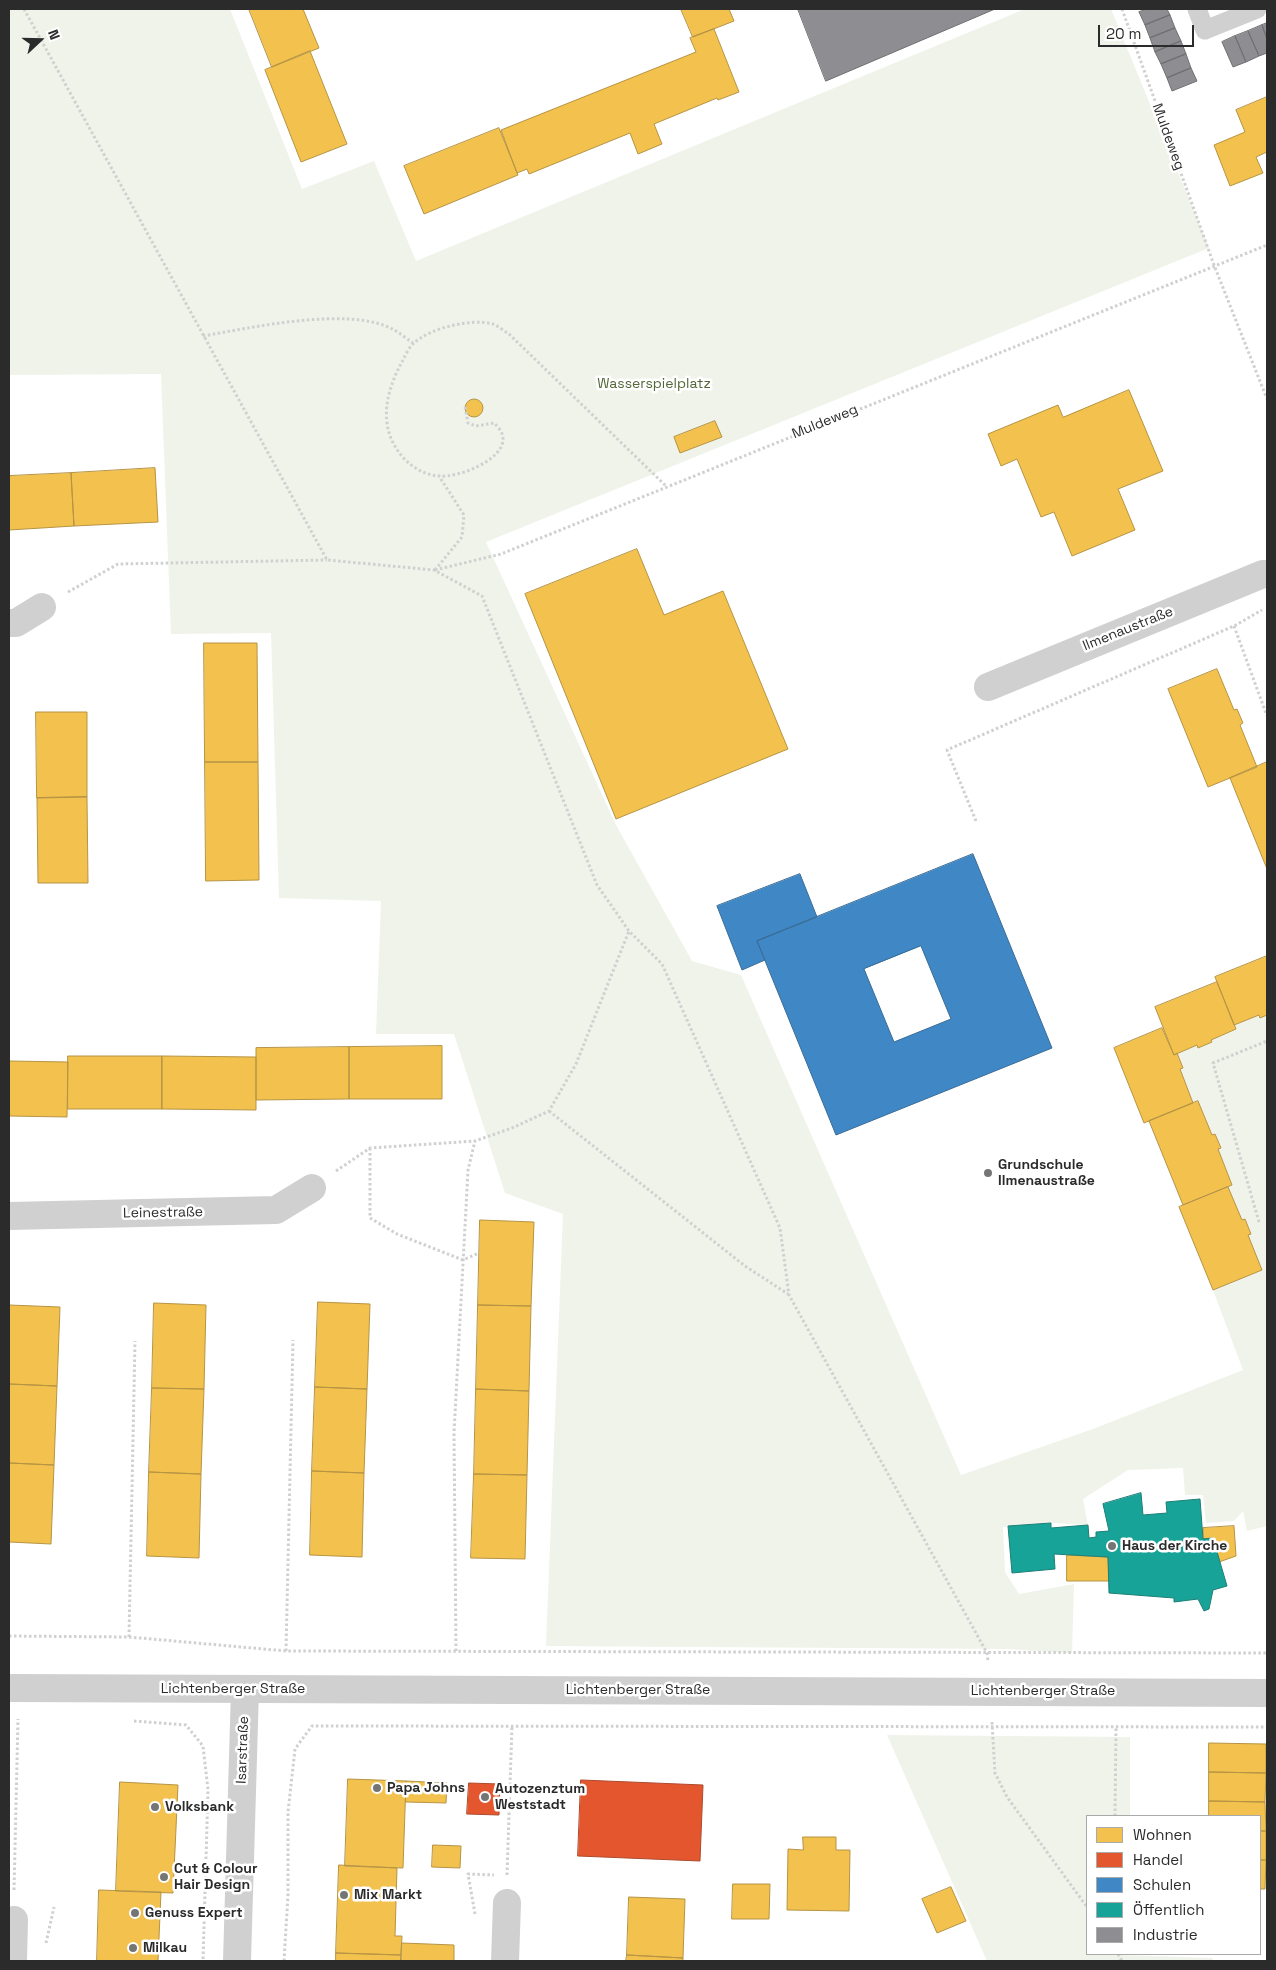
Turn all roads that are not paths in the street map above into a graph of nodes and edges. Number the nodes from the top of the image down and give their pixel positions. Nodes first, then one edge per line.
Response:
1 (1197, 9) edge
2 (1257, 9) edge
3 (1267, 574) edge
4 (42, 607) road end
5 (9, 623) edge
6 (988, 687) dead end
7 (312, 1188) road end
8 (9, 1216) edge
9 (14, 1688) edge
10 (245, 1689) junction
11 (1267, 1693) edge
12 (507, 1904) road end
13 (14, 1920) road end
14 (13, 1961) edge
15 (237, 1961) edge
16 (505, 1961) edge

1 - 2 lane
3 - 6 street, Ilmenaustraße
4 - 5 street
7 - 8 street, Leinestraße
9 - 10 street, Lichtenberger Straße
10 - 11 street, Lichtenberger Straße
10 - 15 street, Isarstraße
12 - 16 street
13 - 14 street

